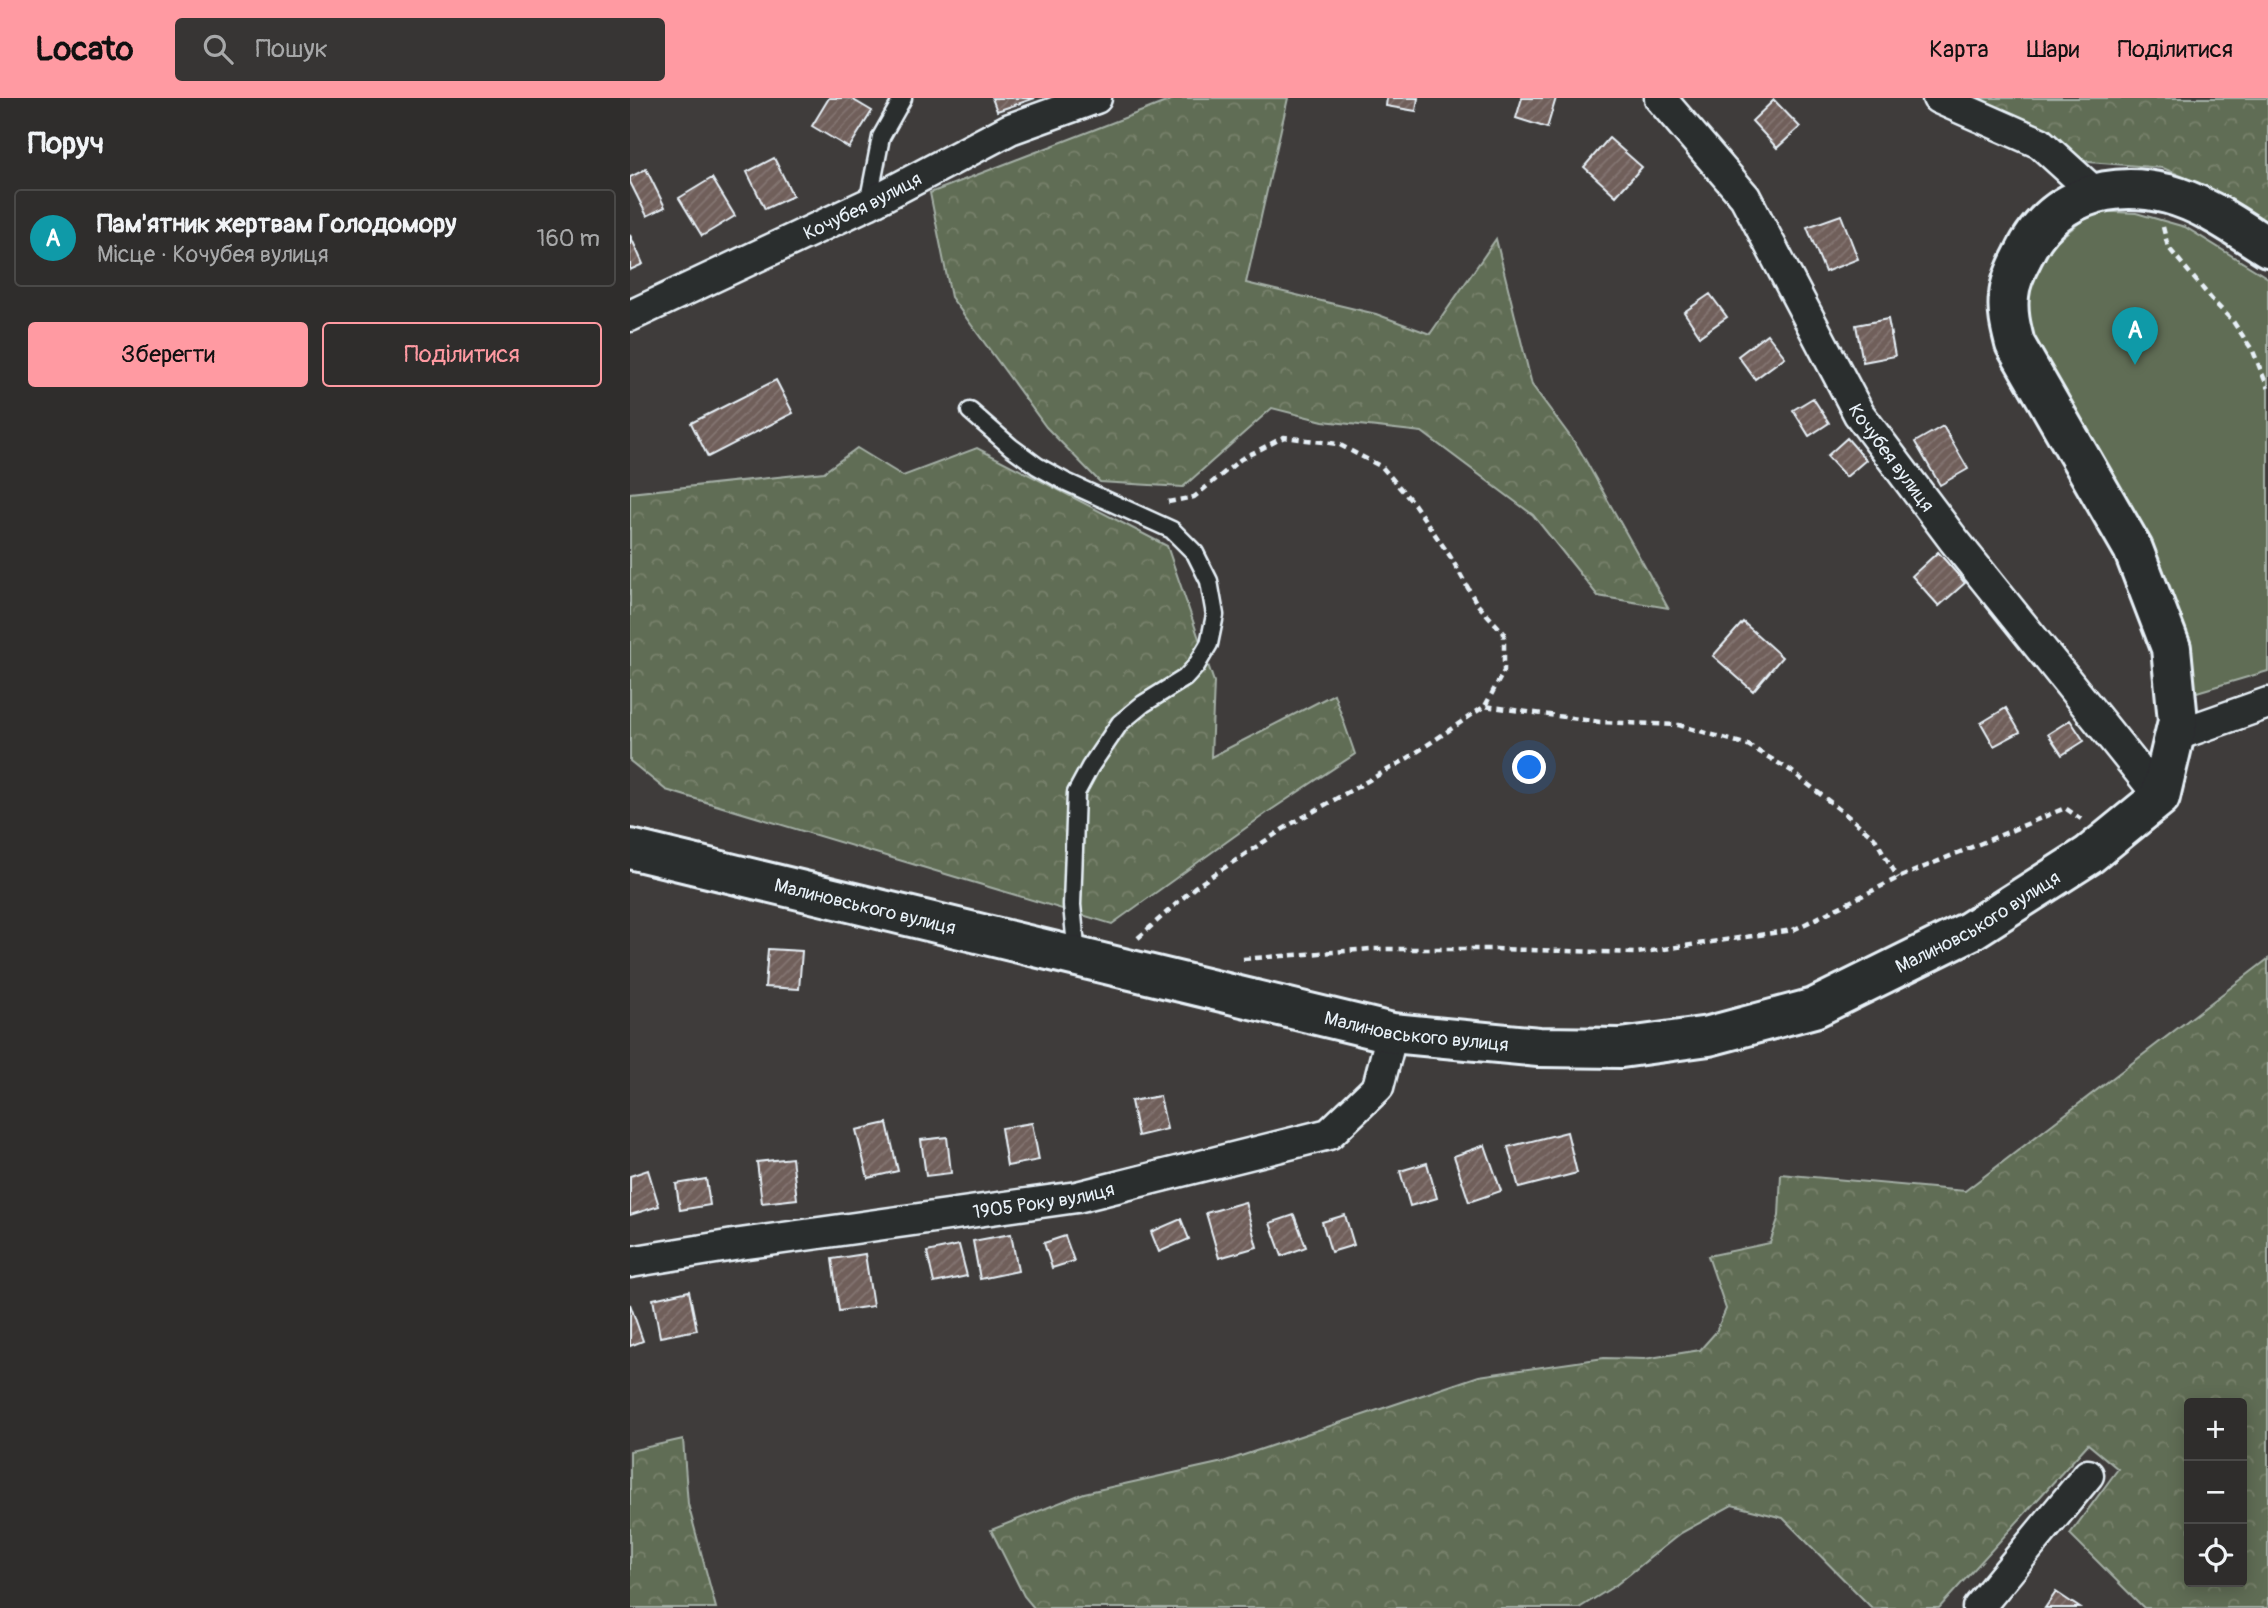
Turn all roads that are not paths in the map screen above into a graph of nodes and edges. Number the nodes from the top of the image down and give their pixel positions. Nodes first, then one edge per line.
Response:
1 (902, 98) edge
2 (1096, 98) edge
3 (1660, 98) edge
4 (1938, 98) edge
5 (2095, 192) junction
6 (868, 204) junction
7 (2268, 247) edge
8 (630, 316) edge
9 (970, 411) dead end
10 (2268, 703) edge
11 (2175, 736) junction
12 (2160, 797) junction
13 (630, 849) edge
14 (1093, 961) junction
15 (1392, 1033) junction
16 (630, 1262) edge
17 (2088, 1475) dead end
18 (1978, 1608) edge

1 - 6 lane
2 - 6 street, Кочубея вулиця
3 - 12 street, Кочубея вулиця
4 - 5 street
5 - 7 main road
5 - 11 main road
6 - 8 street, Кочубея вулиця
9 - 14 lane
10 - 11 street
11 - 12 main road
12 - 15 main road, Малиновського вулиця
13 - 14 main road, Малиновського вулиця
14 - 15 main road, Малиновського вулиця
15 - 16 street, 1905 Року вулиця
17 - 18 street

